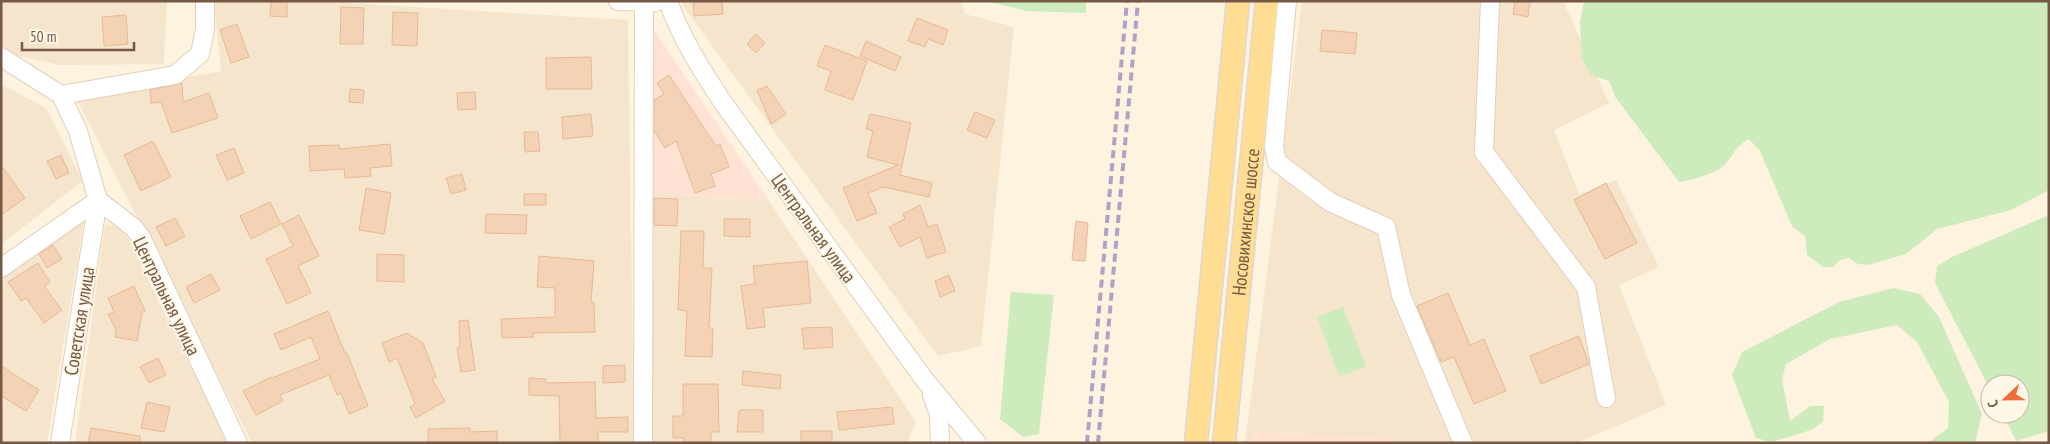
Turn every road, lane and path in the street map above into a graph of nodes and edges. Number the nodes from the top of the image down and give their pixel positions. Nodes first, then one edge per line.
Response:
1 (205, 1) edge
2 (618, 1) edge
3 (1238, 1) edge
4 (1267, 1) edge
5 (1287, 1) edge
6 (1490, 1) edge
7 (644, 2) edge
8 (668, 2) edge
9 (1, 57) edge
10 (61, 96) junction
11 (98, 200) junction
12 (1, 268) edge
13 (924, 379) junction
14 (1606, 398) dead end
15 (60, 443) edge
16 (238, 443) edge
17 (643, 443) edge
18 (940, 443) edge
19 (977, 443) edge
20 (1196, 443) edge
21 (1224, 443) edge
22 (1463, 443) edge

1 - 10 street
2 - 7 street
3 - 20 main road, Носовихинское шоссе
4 - 21 main road, Носовихинское шоссе
5 - 22 street
6 - 14 street
7 - 8 street
7 - 17 street
8 - 13 street, Центральная улица
9 - 10 street
10 - 11 street
11 - 12 street
11 - 15 street, Советская улица
11 - 16 street, Центральная улица
13 - 18 street
13 - 19 street, Центральная улица

